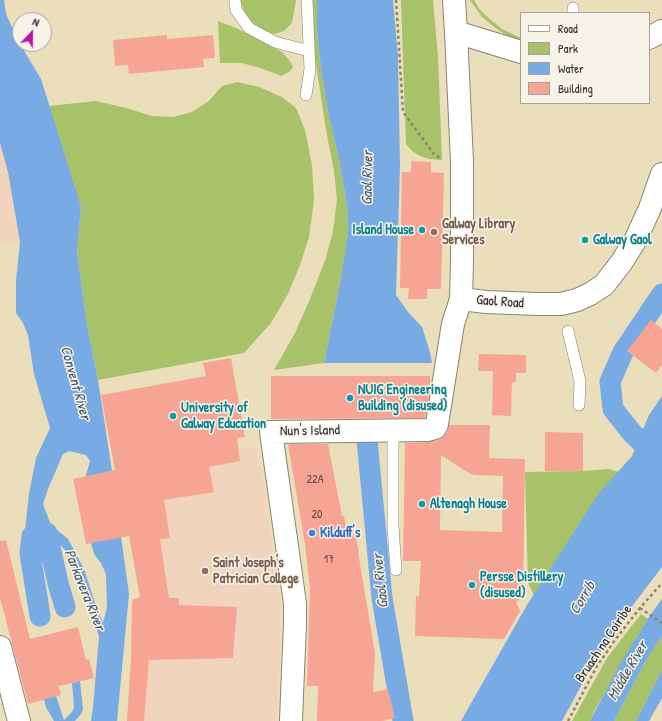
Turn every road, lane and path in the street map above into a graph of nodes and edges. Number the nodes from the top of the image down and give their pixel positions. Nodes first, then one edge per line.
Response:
1 (235, 0) edge
2 (307, 0) edge
3 (396, 0) edge
4 (454, 0) edge
5 (662, 31) edge
6 (456, 32) junction
7 (650, 37) edge
8 (309, 51) junction
9 (520, 52) edge
10 (306, 95) dead end
11 (446, 161) dead end
12 (662, 174) edge
13 (461, 299) junction
14 (568, 331) dead end
15 (580, 405) dead end
16 (393, 430) junction
17 (396, 570) dead end
18 (662, 583) edge
19 (640, 608) junction
20 (662, 623) edge
21 (0, 647) edge
22 (19, 721) edge
23 (290, 721) edge
24 (568, 721) edge

1 - 8 lane
2 - 8 lane
3 - 11 path
4 - 6 street, Gaol Road
5 - 7 street
6 - 9 street
6 - 13 street, Gaol Road
8 - 10 lane
12 - 13 street, Gaol Road
13 - 16 street, Nun's Island
14 - 15 lane
16 - 17 lane
16 - 23 street, Nun's Island
18 - 19 path, Bruach na Coiribe
19 - 20 path
19 - 24 path, Bruach na Coiribe
21 - 22 street

